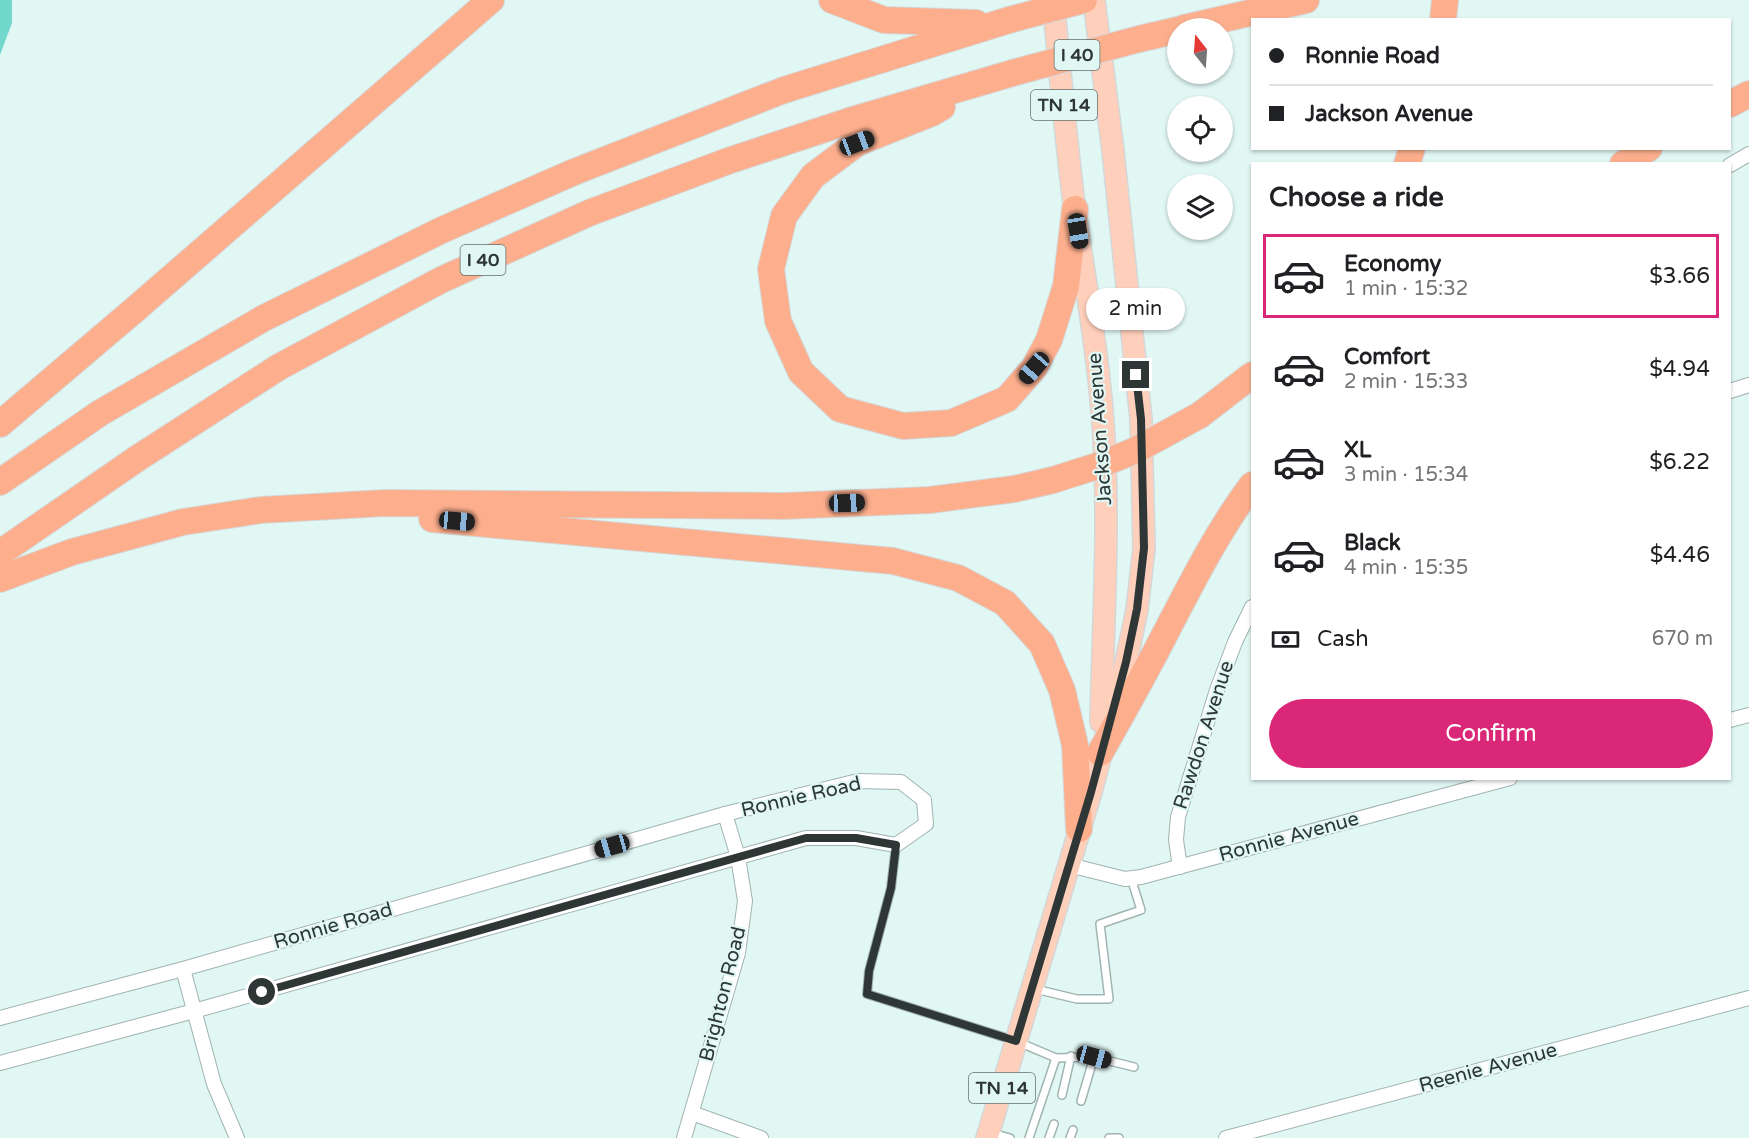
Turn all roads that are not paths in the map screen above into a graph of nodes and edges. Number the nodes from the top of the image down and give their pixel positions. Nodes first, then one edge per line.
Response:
1 (491, 0) edge
2 (832, 0) edge
3 (1053, 0) edge
4 (1084, 0) edge
5 (1094, 0) edge
6 (1306, 0) edge
7 (1444, 0) edge
8 (1228, 18) edge
9 (1443, 18) edge
10 (1003, 22) junction
11 (1167, 33) edge
12 (974, 85) junction
13 (1749, 94) edge
14 (1731, 103) edge
15 (1646, 150) edge
16 (1749, 154) edge
17 (1626, 162) edge
18 (1731, 164) edge
19 (1075, 209) junction
20 (1251, 376) edge
21 (1749, 385) edge
22 (1731, 391) edge
23 (0, 424) edge
24 (0, 482) edge
25 (1251, 486) edge
26 (261, 510) junction
27 (0, 553) edge
28 (0, 579) edge
29 (1251, 609) edge
30 (1749, 715) edge
31 (1731, 720) edge
32 (1100, 753) junction
33 (1503, 780) edge
34 (725, 814) junction
35 (1079, 829) junction
36 (896, 845) junction
37 (738, 856) junction
38 (1069, 865) junction
39 (1180, 867) junction
40 (1131, 878) junction
41 (183, 969) junction
42 (1032, 988) junction
43 (1749, 998) edge
44 (194, 1011) junction
45 (0, 1018) edge
46 (1016, 1041) junction
47 (1071, 1056) junction
48 (1094, 1057) junction
49 (1056, 1058) junction
50 (0, 1062) edge
51 (1134, 1067) dead end
52 (1062, 1095) dead end
53 (1081, 1101) dead end
54 (692, 1113) junction
55 (1054, 1124) dead end
56 (1073, 1130) dead end
57 (988, 1135) edge
58 (237, 1138) edge
59 (684, 1138) edge
60 (761, 1138) edge
61 (1010, 1138) edge
62 (1029, 1138) edge
63 (1050, 1138) edge
64 (1070, 1138) edge
65 (1110, 1138) edge
66 (1119, 1138) edge
67 (1226, 1138) edge

1 - 23 highway
2 - 10 highway
3 - 19 main road, Jackson Avenue / TN 14
4 - 10 highway, I 40, bridge
5 - 32 main road, Jackson Avenue / TN 14
6 - 8 highway
7 - 9 highway
10 - 24 highway, I 40
11 - 12 highway, I 40, bridge
12 - 19 highway
12 - 27 highway, I 40
13 - 14 highway
15 - 17 highway
16 - 18 street
19 - 32 main road, Jackson Avenue / TN 14
20 - 26 highway, bridge
21 - 22 street
25 - 32 highway
26 - 28 highway
26 - 35 highway
29 - 39 street, Rawdon Avenue
30 - 31 street
32 - 35 main road, Jackson Avenue / TN 14
33 - 39 street, Ronnie Avenue
34 - 36 street, Ronnie Road
34 - 37 street, Brighton Road
34 - 41 street, Ronnie Road
35 - 38 main road, Jackson Avenue / TN 14
36 - 37 street, Ronnie Road
36 - 46 lane
37 - 44 street, Ronnie Road
37 - 54 street, Brighton Road
38 - 40 street, Ronnie Avenue
38 - 42 main road, Jackson Avenue / TN 14
39 - 40 street, Ronnie Avenue
40 - 42 lane
41 - 44 street
41 - 45 street, Ronnie Road
42 - 46 main road, Jackson Avenue / TN 14
43 - 67 street, Reenie Avenue
44 - 50 street, Ronnie Road
44 - 58 street
46 - 49 lane
46 - 57 main road, Jackson Avenue / TN 14
47 - 48 lane
47 - 49 lane
47 - 52 lane
48 - 51 lane
48 - 53 lane
49 - 62 lane
54 - 59 street, Brighton Road
54 - 60 street
55 - 63 lane
56 - 64 lane
57 - 61 lane
65 - 66 lane

